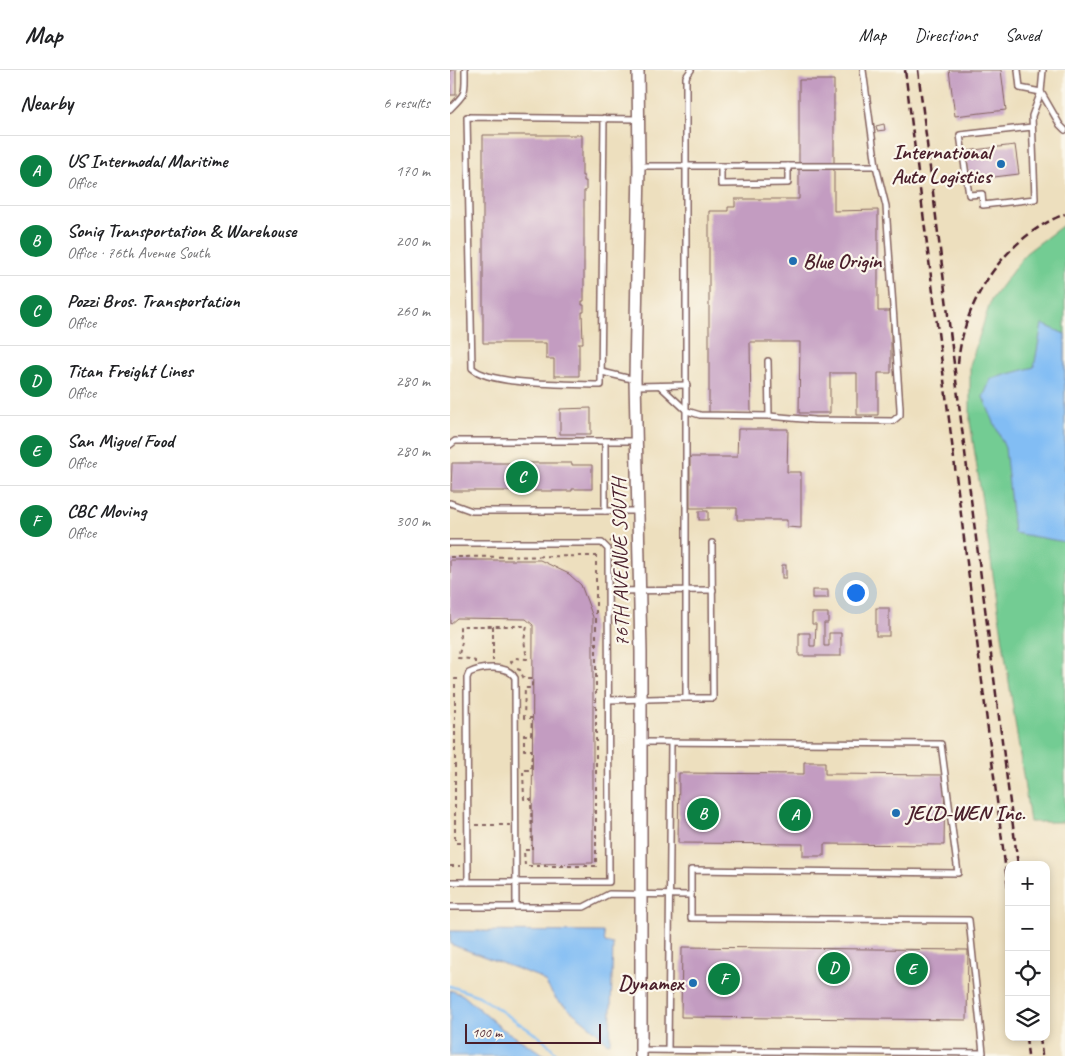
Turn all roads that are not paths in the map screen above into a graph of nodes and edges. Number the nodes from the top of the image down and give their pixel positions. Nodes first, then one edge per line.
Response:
1 (465, 70) edge
2 (638, 70) edge
3 (692, 70) edge
4 (863, 70) edge
5 (1018, 70) edge
6 (1043, 70) edge
7 (1041, 92) junction
8 (450, 109) edge
9 (604, 118) junction
10 (639, 119) junction
11 (1032, 127) junction
12 (1065, 130) edge
13 (639, 166) junction
14 (686, 166) junction
15 (721, 166) junction
16 (788, 166) junction
17 (876, 166) junction
18 (768, 361) dead end
19 (602, 372) junction
20 (635, 382) junction
21 (660, 386) junction
22 (687, 386) junction
23 (687, 411) junction
24 (769, 416) junction
25 (605, 441) junction
26 (636, 441) junction
27 (450, 445) edge
28 (450, 504) edge
29 (604, 511) junction
30 (637, 511) junction
31 (450, 543) edge
32 (712, 543) dead end
33 (686, 590) junction
34 (713, 590) junction
35 (608, 591) junction
36 (639, 591) junction
37 (686, 698) junction
38 (609, 700) junction
39 (641, 700) junction
40 (641, 742) junction
41 (671, 742) junction
42 (450, 882) edge
43 (468, 882) junction
44 (516, 882) junction
45 (641, 894) junction
46 (669, 894) junction
47 (691, 895) junction
48 (450, 907) edge
49 (516, 907) junction
50 (668, 1050) junction
51 (641, 1053) edge

1 - 8 lane
2 - 10 street, 76TH AVENUE SOUTH
3 - 14 lane
4 - 17 lane
5 - 7 lane
6 - 7 lane
7 - 11 lane
7 - 12 lane
9 - 10 lane
9 - 19 lane
9 - 19 lane
10 - 13 street, 76TH AVENUE SOUTH
11 - 11 lane
13 - 14 lane
13 - 20 street, 76TH AVENUE SOUTH
14 - 15 lane
14 - 22 lane
15 - 16 lane
15 - 16 lane
16 - 17 lane
17 - 24 lane
18 - 24 lane
19 - 20 lane
20 - 21 lane
20 - 26 street, 76TH AVENUE SOUTH
21 - 22 lane
21 - 23 lane
22 - 23 lane
23 - 24 lane
23 - 33 lane
25 - 26 lane
25 - 27 lane
25 - 29 lane
26 - 30 street, 76TH AVENUE SOUTH
28 - 29 lane
29 - 30 lane
30 - 36 street, 76TH AVENUE SOUTH
31 - 35 lane
32 - 34 lane
33 - 34 lane
33 - 36 lane
33 - 37 lane
34 - 37 lane
35 - 36 lane
35 - 38 lane
36 - 39 street, 76TH AVENUE SOUTH
37 - 39 lane
38 - 39 lane
38 - 44 lane
39 - 40 street, 76TH AVENUE SOUTH
40 - 41 lane
40 - 45 street, 76TH AVENUE SOUTH
41 - 46 lane
41 - 47 lane
42 - 43 lane
43 - 44 lane
43 - 44 lane
44 - 49 lane
45 - 46 lane
45 - 49 lane
45 - 51 street, 76TH AVENUE SOUTH
46 - 47 lane
46 - 50 lane
47 - 50 lane
48 - 49 lane
50 - 51 lane

